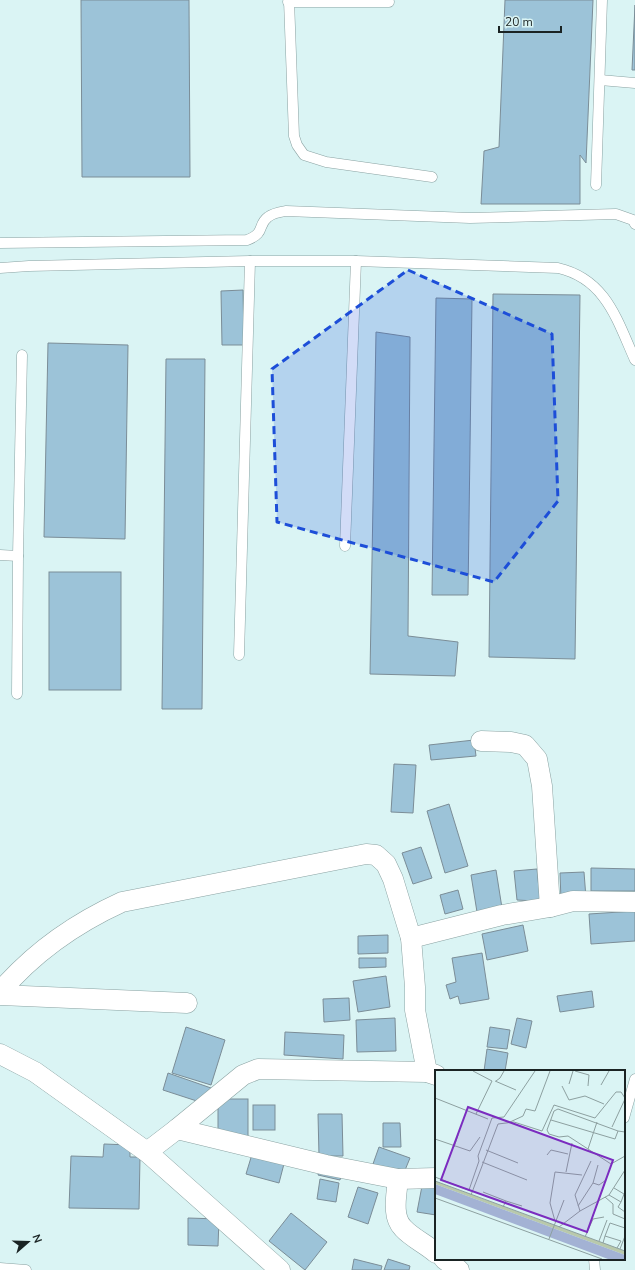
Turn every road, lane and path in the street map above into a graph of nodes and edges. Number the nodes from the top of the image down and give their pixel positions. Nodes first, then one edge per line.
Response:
1 (602, 0) edge
2 (288, 1) edge
3 (389, 2) dead end
4 (600, 80) junction
5 (635, 83) edge
6 (432, 177) dead end
7 (596, 185) dead end
8 (635, 224) edge
9 (0, 243) edge
10 (356, 260) junction
11 (250, 261) junction
12 (0, 268) edge
13 (22, 355) dead end
14 (635, 360) edge
15 (345, 546) dead end
16 (0, 555) edge
17 (18, 556) junction
18 (238, 655) dead end
19 (17, 694) dead end
20 (481, 742) dead end
21 (635, 902) edge
22 (550, 907) junction
23 (411, 938) junction
24 (0, 992) edge
25 (0, 995) edge
26 (187, 1003) dead end
27 (0, 1054) edge
28 (432, 1074) edge
29 (635, 1079) edge
30 (625, 1114) edge
31 (177, 1129) junction
32 (147, 1152) junction
33 (435, 1178) edge
34 (398, 1179) junction
35 (435, 1252) edge
36 (445, 1260) edge
37 (594, 1260) edge
38 (0, 1268) edge
39 (26, 1270) edge
40 (280, 1270) edge
41 (459, 1270) edge
42 (595, 1270) edge

1 - 4 lane
2 - 3 lane
2 - 6 lane
4 - 5 lane
4 - 7 lane
8 - 9 lane
10 - 11 lane
10 - 14 lane
10 - 15 lane
11 - 12 lane
11 - 18 lane
13 - 17 lane
16 - 17 lane
17 - 19 lane
20 - 22 street
21 - 22 street
22 - 23 street
23 - 24 street
23 - 28 street
25 - 26 street
27 - 32 street
28 - 31 street
29 - 30 lane
31 - 32 street
31 - 34 street
32 - 40 street
33 - 34 street
34 - 35 street
36 - 41 street
37 - 42 lane
38 - 39 lane

